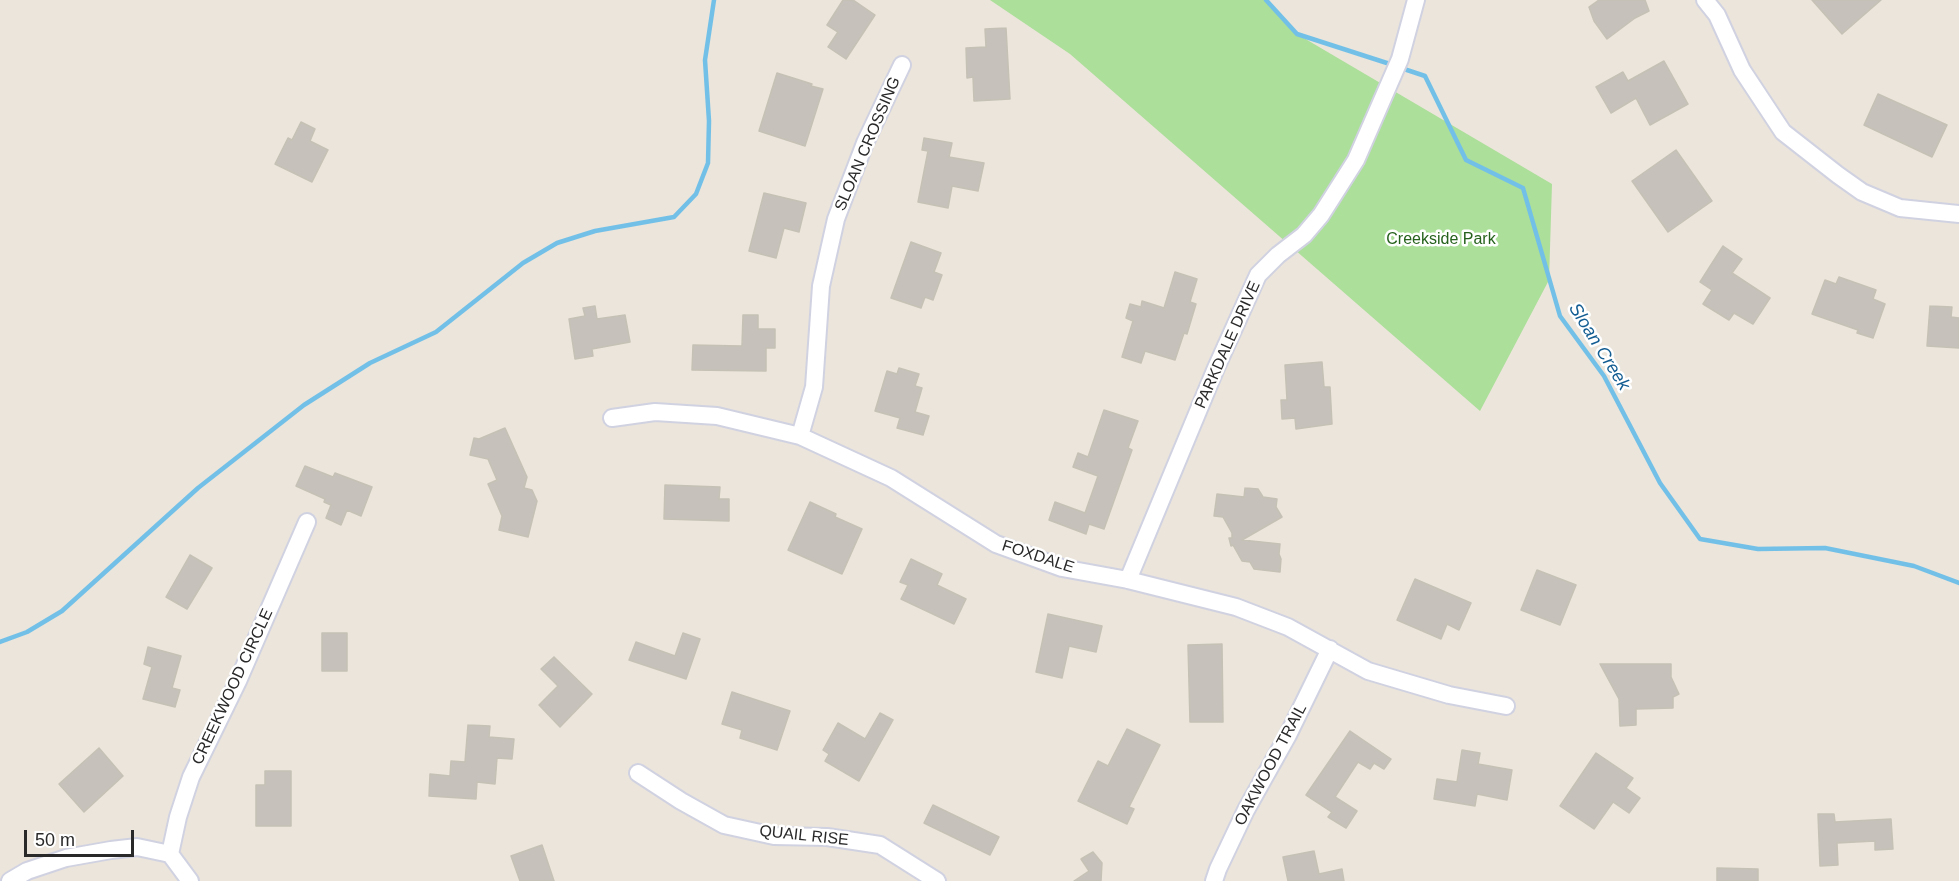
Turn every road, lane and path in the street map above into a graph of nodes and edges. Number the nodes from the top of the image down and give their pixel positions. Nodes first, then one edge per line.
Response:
1 (1416, 0) edge
2 (1705, 0) edge
3 (902, 65) dead end
4 (1959, 214) edge
5 (612, 418) dead end
6 (800, 436) junction
7 (307, 522) dead end
8 (1128, 580) junction
9 (1330, 649) junction
10 (1506, 706) dead end
11 (638, 774) dead end
12 (170, 854) junction
13 (10, 881) edge
14 (190, 881) edge
15 (938, 881) edge
16 (1214, 881) edge

1 - 8 street, PARKDALE DRIVE
2 - 4 street
3 - 6 street, SLOAN CROSSING
5 - 6 street, FOXDALE
6 - 8 street, FOXDALE
7 - 12 street, CREEKWOOD CIRCLE
8 - 9 street, FOXDALE
9 - 10 street, FOXDALE
9 - 16 street, OAKWOOD TRAIL
11 - 15 street, QUAIL RISE
12 - 13 street
12 - 14 street

